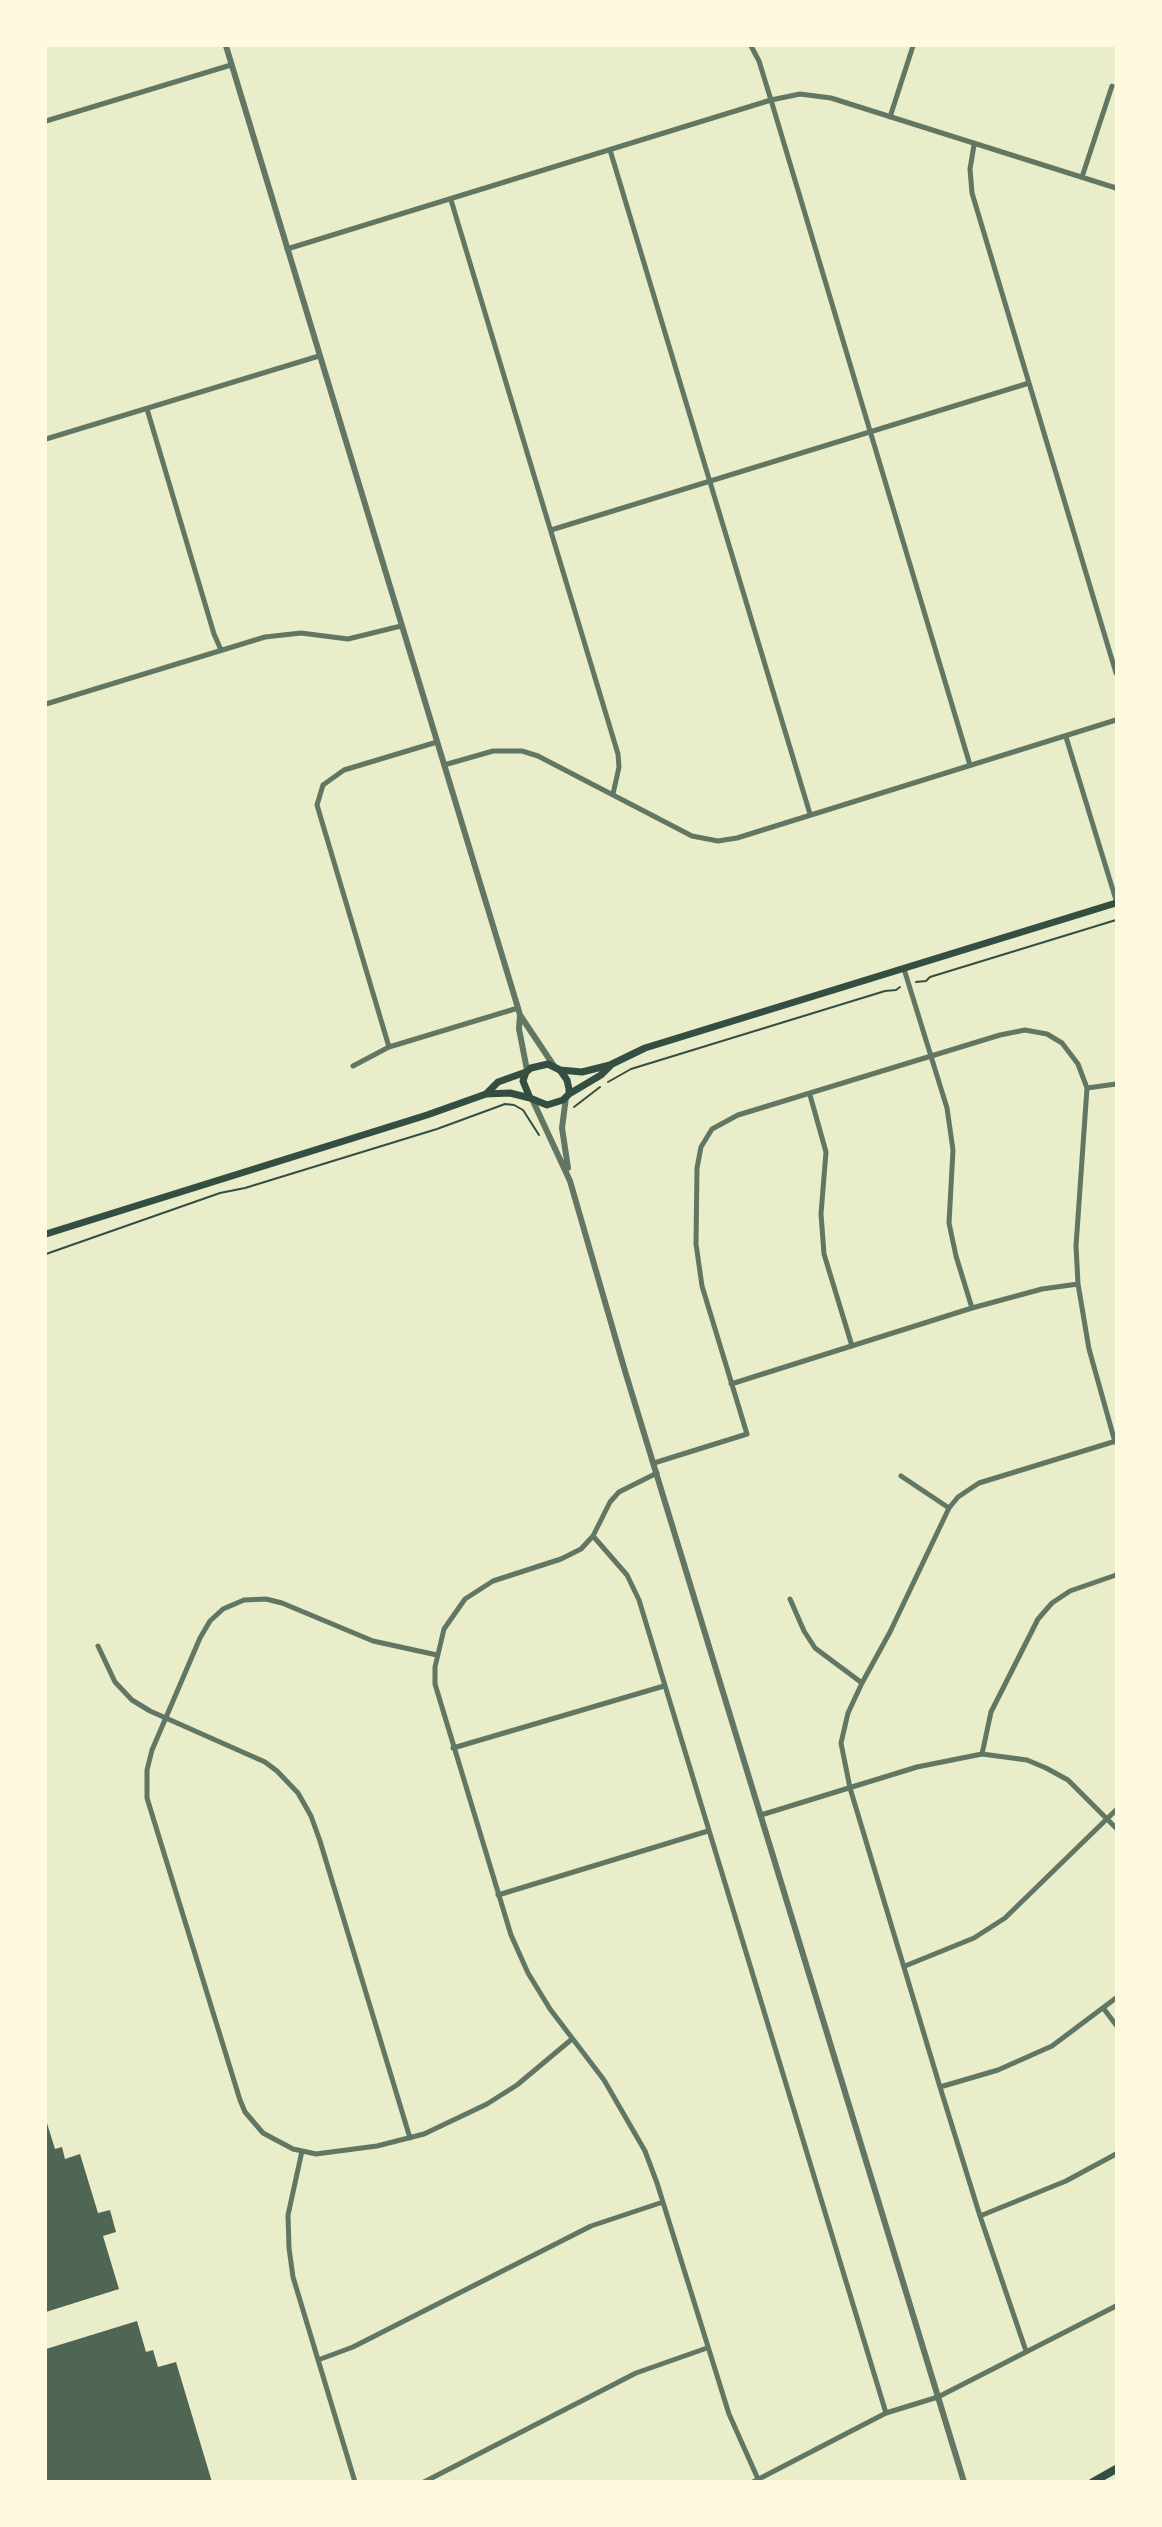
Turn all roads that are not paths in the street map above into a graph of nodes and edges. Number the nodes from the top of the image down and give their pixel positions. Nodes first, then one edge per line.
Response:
1 (226, 46) edge
2 (751, 46) edge
3 (913, 46) edge
4 (231, 65) junction
5 (1112, 86) dead end
6 (771, 100) junction
7 (890, 117) junction
8 (46, 121) edge
9 (974, 145) junction
10 (610, 150) junction
11 (1082, 177) junction
12 (1116, 188) edge
13 (451, 200) junction
14 (287, 249) junction
15 (319, 356) junction
16 (1029, 383) junction
17 (147, 409) junction
18 (870, 431) junction
19 (46, 439) edge
20 (710, 481) junction
21 (551, 530) junction
22 (401, 626) junction
23 (221, 650) junction
24 (1116, 674) edge
25 (46, 704) edge
26 (1116, 720) edge
27 (1066, 737) junction
28 (437, 742) junction
29 (444, 765) junction
30 (970, 765) junction
31 (613, 794) junction
32 (810, 814) junction
33 (1116, 901) edge
34 (904, 969) junction
35 (519, 1012) junction
36 (389, 1047) junction
37 (931, 1056) junction
38 (610, 1065) junction
39 (352, 1066) dead end
40 (557, 1068) junction
41 (527, 1071) junction
42 (1114, 1084) edge
43 (1087, 1087) junction
44 (486, 1094) junction
45 (568, 1095) junction
46 (810, 1095) junction
47 (531, 1100) junction
48 (570, 1181) junction
49 (46, 1234) edge
50 (1077, 1284) junction
51 (972, 1308) junction
52 (852, 1346) junction
53 (731, 1384) junction
54 (1116, 1441) edge
55 (654, 1464) junction
56 (657, 1473) junction
57 (901, 1476) dead end
58 (949, 1508) junction
59 (593, 1536) junction
60 (1116, 1575) edge
61 (790, 1599) dead end
62 (98, 1646) dead end
63 (437, 1655) junction
64 (862, 1683) junction
65 (664, 1686) junction
66 (165, 1718) junction
67 (453, 1748) junction
68 (982, 1754) junction
69 (850, 1788) junction
70 (1116, 1810) edge
71 (761, 1815) junction
72 (1108, 1819) junction
73 (1116, 1828) edge
74 (708, 1831) junction
75 (498, 1895) junction
76 (905, 1966) junction
77 (1116, 1998) edge
78 (1104, 2009) junction
79 (1116, 2025) edge
80 (572, 2039) junction
81 (940, 2087) junction
82 (410, 2137) junction
83 (302, 2151) junction
84 (1116, 2154) edge
85 (663, 2202) junction
86 (980, 2216) junction
87 (1116, 2306) edge
88 (707, 2348) junction
89 (1026, 2351) junction
90 (318, 2360) junction
91 (938, 2397) junction
92 (886, 2413) junction
93 (1116, 2469) edge
94 (756, 2480) edge
95 (355, 2482) edge
96 (425, 2482) edge
97 (964, 2482) edge
98 (1093, 2482) edge

1 - 4 street
2 - 6 street
3 - 7 street
4 - 8 street
4 - 14 street
5 - 11 street
6 - 7 street
6 - 10 street
6 - 18 street
7 - 9 street
9 - 11 street
9 - 16 street
10 - 13 street
10 - 20 street
11 - 12 street
13 - 14 street
13 - 21 street
14 - 15 street
15 - 17 street
15 - 22 street
16 - 18 street
16 - 24 street
17 - 19 street
17 - 23 street
18 - 20 street
18 - 30 street
20 - 21 street
20 - 32 street
21 - 31 street
22 - 23 street
22 - 28 street
23 - 25 street
26 - 27 street
27 - 30 street
27 - 33 street
28 - 29 street
28 - 36 street
29 - 31 street
29 - 35 street
30 - 32 street
31 - 32 street
33 - 34 main road
34 - 37 street
34 - 38 main road
35 - 36 street
35 - 40 street
35 - 41 street
36 - 39 street
37 - 43 street
37 - 46 street
37 - 51 street
38 - 40 main road
38 - 45 main road
40 - 41 main road
40 - 45 main road
41 - 44 main road
41 - 47 main road
42 - 43 street
43 - 50 street
44 - 47 main road
44 - 49 main road
45 - 47 main road
45 - 48 street
46 - 52 street
46 - 53 street
47 - 48 street
48 - 55 street
50 - 51 street
50 - 54 street
51 - 52 street
52 - 53 street
53 - 55 street
54 - 58 street
55 - 56 street
56 - 59 street
56 - 71 street
57 - 58 street
58 - 64 street
59 - 63 street
59 - 65 street
60 - 68 street
61 - 64 street
62 - 66 street
63 - 66 street
63 - 67 street
64 - 69 street
65 - 67 street
65 - 74 street
66 - 82 street
66 - 83 street
67 - 75 street
68 - 69 street
68 - 72 street
69 - 71 street
69 - 76 street
70 - 72 street
71 - 91 street
72 - 73 street
72 - 76 street
74 - 75 street
74 - 92 street
75 - 80 street
76 - 81 street
77 - 78 street
78 - 79 street
78 - 81 street
80 - 82 street
80 - 85 street
81 - 86 street
82 - 83 street
83 - 90 street
84 - 86 street
85 - 88 street
85 - 90 street
86 - 89 street
87 - 89 street
88 - 94 street
88 - 96 street
89 - 91 street
90 - 95 street
91 - 92 street
91 - 97 street
92 - 94 street
93 - 98 main road

